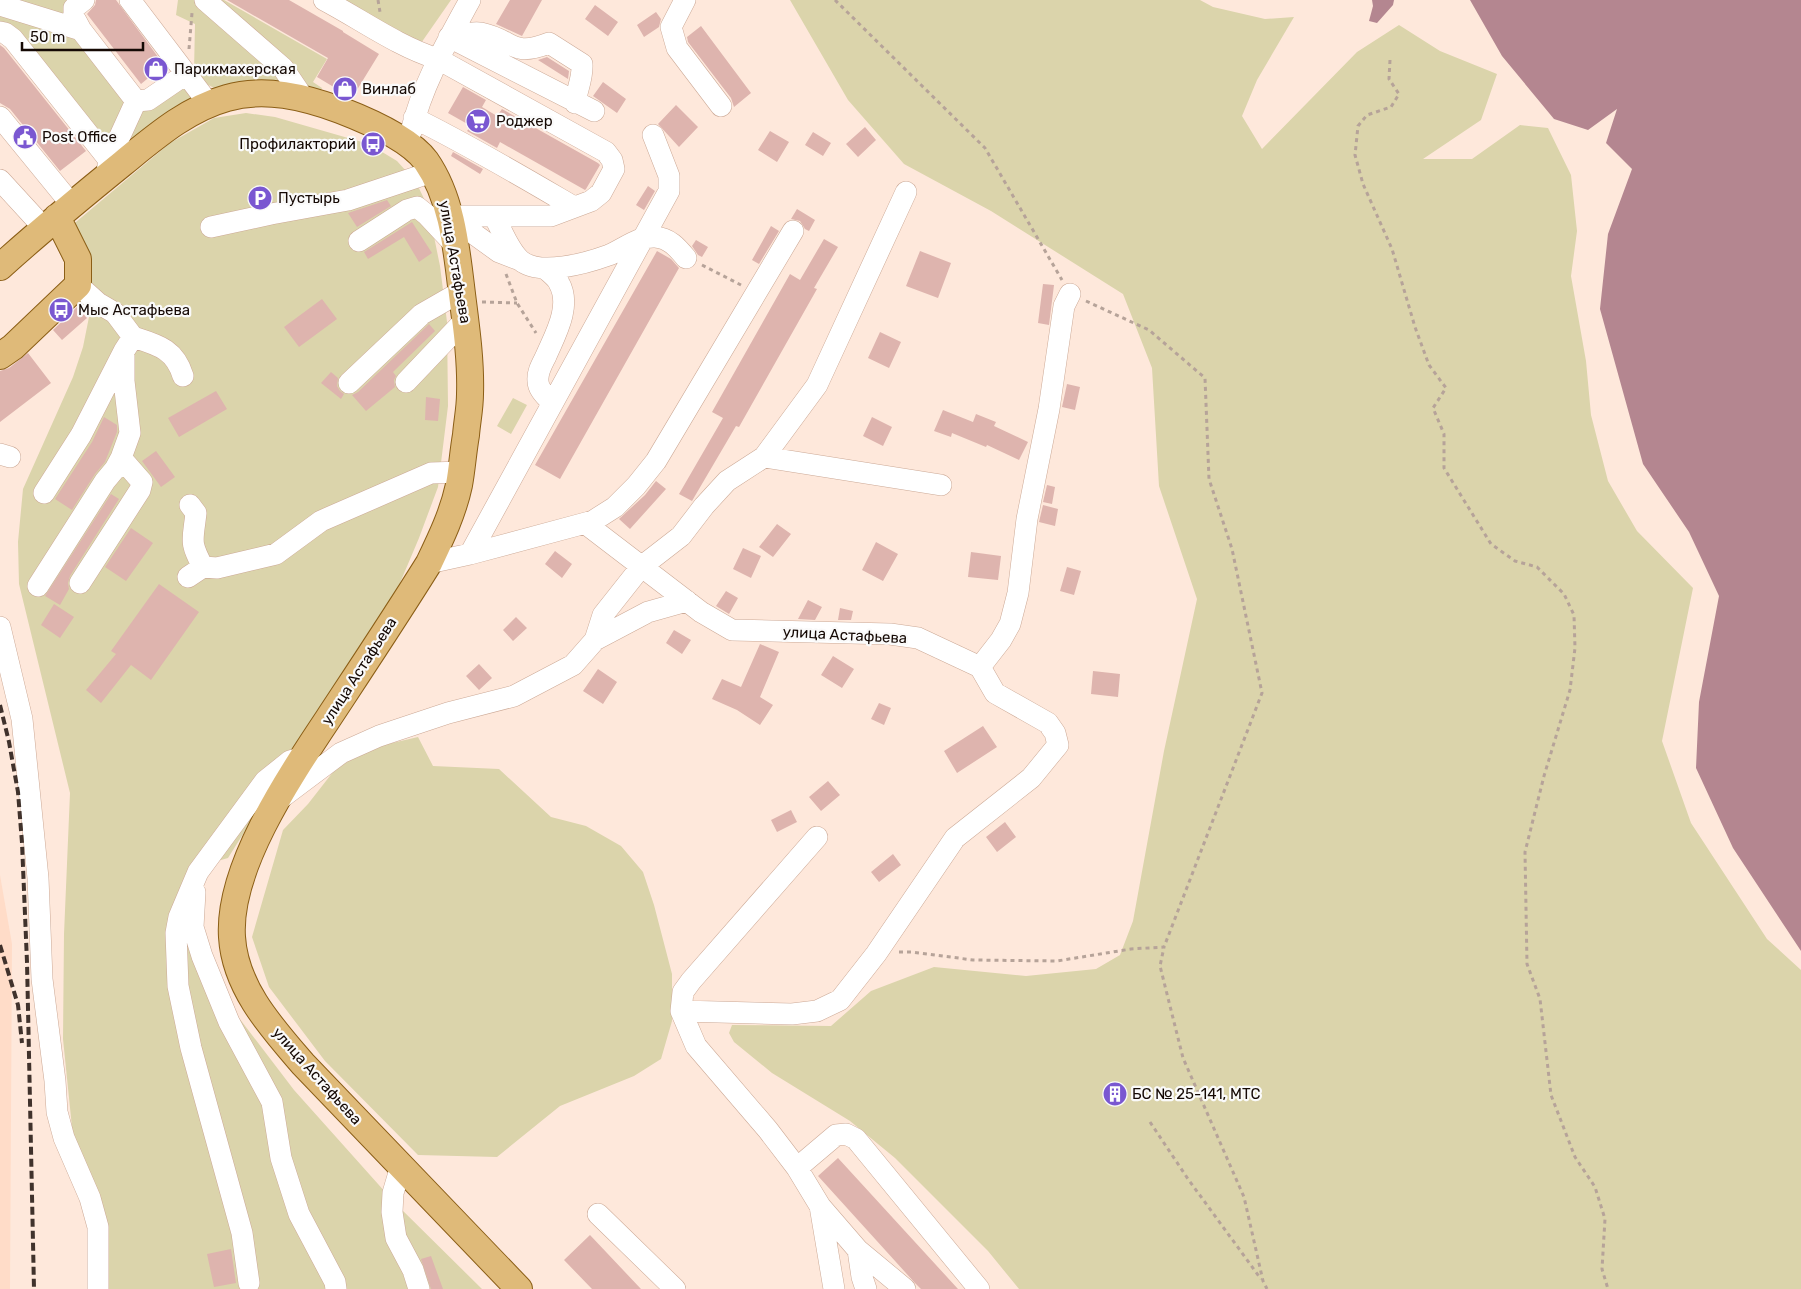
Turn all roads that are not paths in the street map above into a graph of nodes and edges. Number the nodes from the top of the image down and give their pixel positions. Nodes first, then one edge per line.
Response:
1 (84, 0) edge
2 (130, 0) edge
3 (324, 0) edge
4 (470, 0) edge
5 (684, 0) edge
6 (0, 5) edge
7 (199, 8) edge
8 (81, 30) junction
9 (0, 32) edge
10 (449, 37) junction
11 (438, 59) junction
12 (186, 74) junction
13 (304, 99) junction
14 (136, 101) junction
15 (209, 104) junction
16 (721, 106) dead end
17 (0, 118) edge
18 (414, 118) junction
19 (653, 135) dead end
20 (408, 144) junction
21 (107, 169) junction
22 (432, 172) junction
23 (0, 180) edge
24 (906, 192) dead end
25 (574, 207) junction
26 (449, 216) junction
27 (494, 216) junction
28 (58, 217) junction
29 (211, 227) dead end
30 (793, 231) dead end
31 (643, 238) junction
32 (359, 241) dead end
33 (455, 245) junction
34 (686, 258) dead end
35 (520, 260) junction
36 (0, 267) edge
37 (546, 269) junction
38 (78, 285) junction
39 (462, 291) junction
40 (1070, 294) road end
41 (465, 320) junction
42 (129, 344) junction
43 (0, 356) edge
44 (183, 376) dead end
45 (406, 382) dead end
46 (349, 383) dead end
47 (552, 403) junction
48 (764, 457) junction
49 (121, 458) junction
50 (461, 472) junction
51 (941, 485) dead end
52 (44, 493) dead end
53 (190, 504) dead end
54 (586, 524) junction
55 (470, 554) junction
56 (429, 562) junction
57 (642, 567) junction
58 (80, 583) dead end
59 (38, 586) dead end
60 (687, 601) junction
61 (0, 627) edge
62 (595, 640) junction
63 (980, 667) junction
64 (302, 758) junction
65 (276, 802) junction
66 (817, 836) dead end
67 (198, 872) junction
68 (681, 1010) junction
69 (401, 1166) junction
70 (798, 1168) junction
71 (820, 1206) junction
72 (598, 1214) dead end
73 (858, 1250) junction
74 (249, 1284) dead end
75 (98, 1289) edge
76 (336, 1289) edge
77 (419, 1289) edge
78 (519, 1289) edge
79 (675, 1289) edge
80 (834, 1289) edge
81 (866, 1289) edge
82 (905, 1289) edge
83 (979, 1289) edge

1 - 8 street
2 - 12 street
3 - 11 street
4 - 10 street
5 - 16 street
6 - 8 street
7 - 13 street
8 - 14 street
9 - 21 street
10 - 10 street
10 - 11 street
11 - 18 street
11 - 25 street
12 - 14 street
12 - 15 street
13 - 15 main road, улица Астафьева
13 - 20 main road, улица Астафьева
14 - 21 street
15 - 21 main road, улица Астафьева
17 - 28 street
18 - 20 street
18 - 25 street
19 - 31 street
20 - 22 main road, улица Астафьева
21 - 28 main road, улица Астафьева
22 - 26 main road, улица Астафьева
22 - 29 street
23 - 28 street
24 - 48 street
25 - 27 street
26 - 27 street
26 - 33 main road, улица Астафьева
26 - 35 street
27 - 35 street
28 - 36 main road, улица Астафьева
28 - 38 main road
30 - 54 street
31 - 34 street
31 - 37 street
31 - 47 street
32 - 33 street
33 - 39 main road, улица Астафьева
35 - 37 street
37 - 47 street
38 - 42 street
38 - 43 main road
39 - 41 main road, улица Астафьева
39 - 46 street
40 - 63 street
41 - 45 street
41 - 50 main road, улица Астафьева
42 - 44 street
42 - 49 street
42 - 52 street
47 - 55 street
48 - 51 street
48 - 57 street
49 - 58 street
49 - 59 street
50 - 53 street
50 - 56 main road, улица Астафьева
54 - 55 street
54 - 57 street, улица Астафьева
55 - 56 street
56 - 64 main road, улица Астафьева
57 - 60 street, улица Астафьева
57 - 62 street
60 - 62 street
60 - 63 street, улица Астафьева
61 - 75 street
62 - 65 street
63 - 68 street
64 - 65 main road, улица Астафьева
64 - 67 street
65 - 69 main road, улица Астафьева
66 - 68 street
67 - 74 street
67 - 76 street
68 - 70 street
69 - 77 street
69 - 78 main road, улица Астафьева
70 - 71 street
70 - 83 street
71 - 73 street
71 - 80 street
72 - 79 street
73 - 81 street
73 - 82 street

